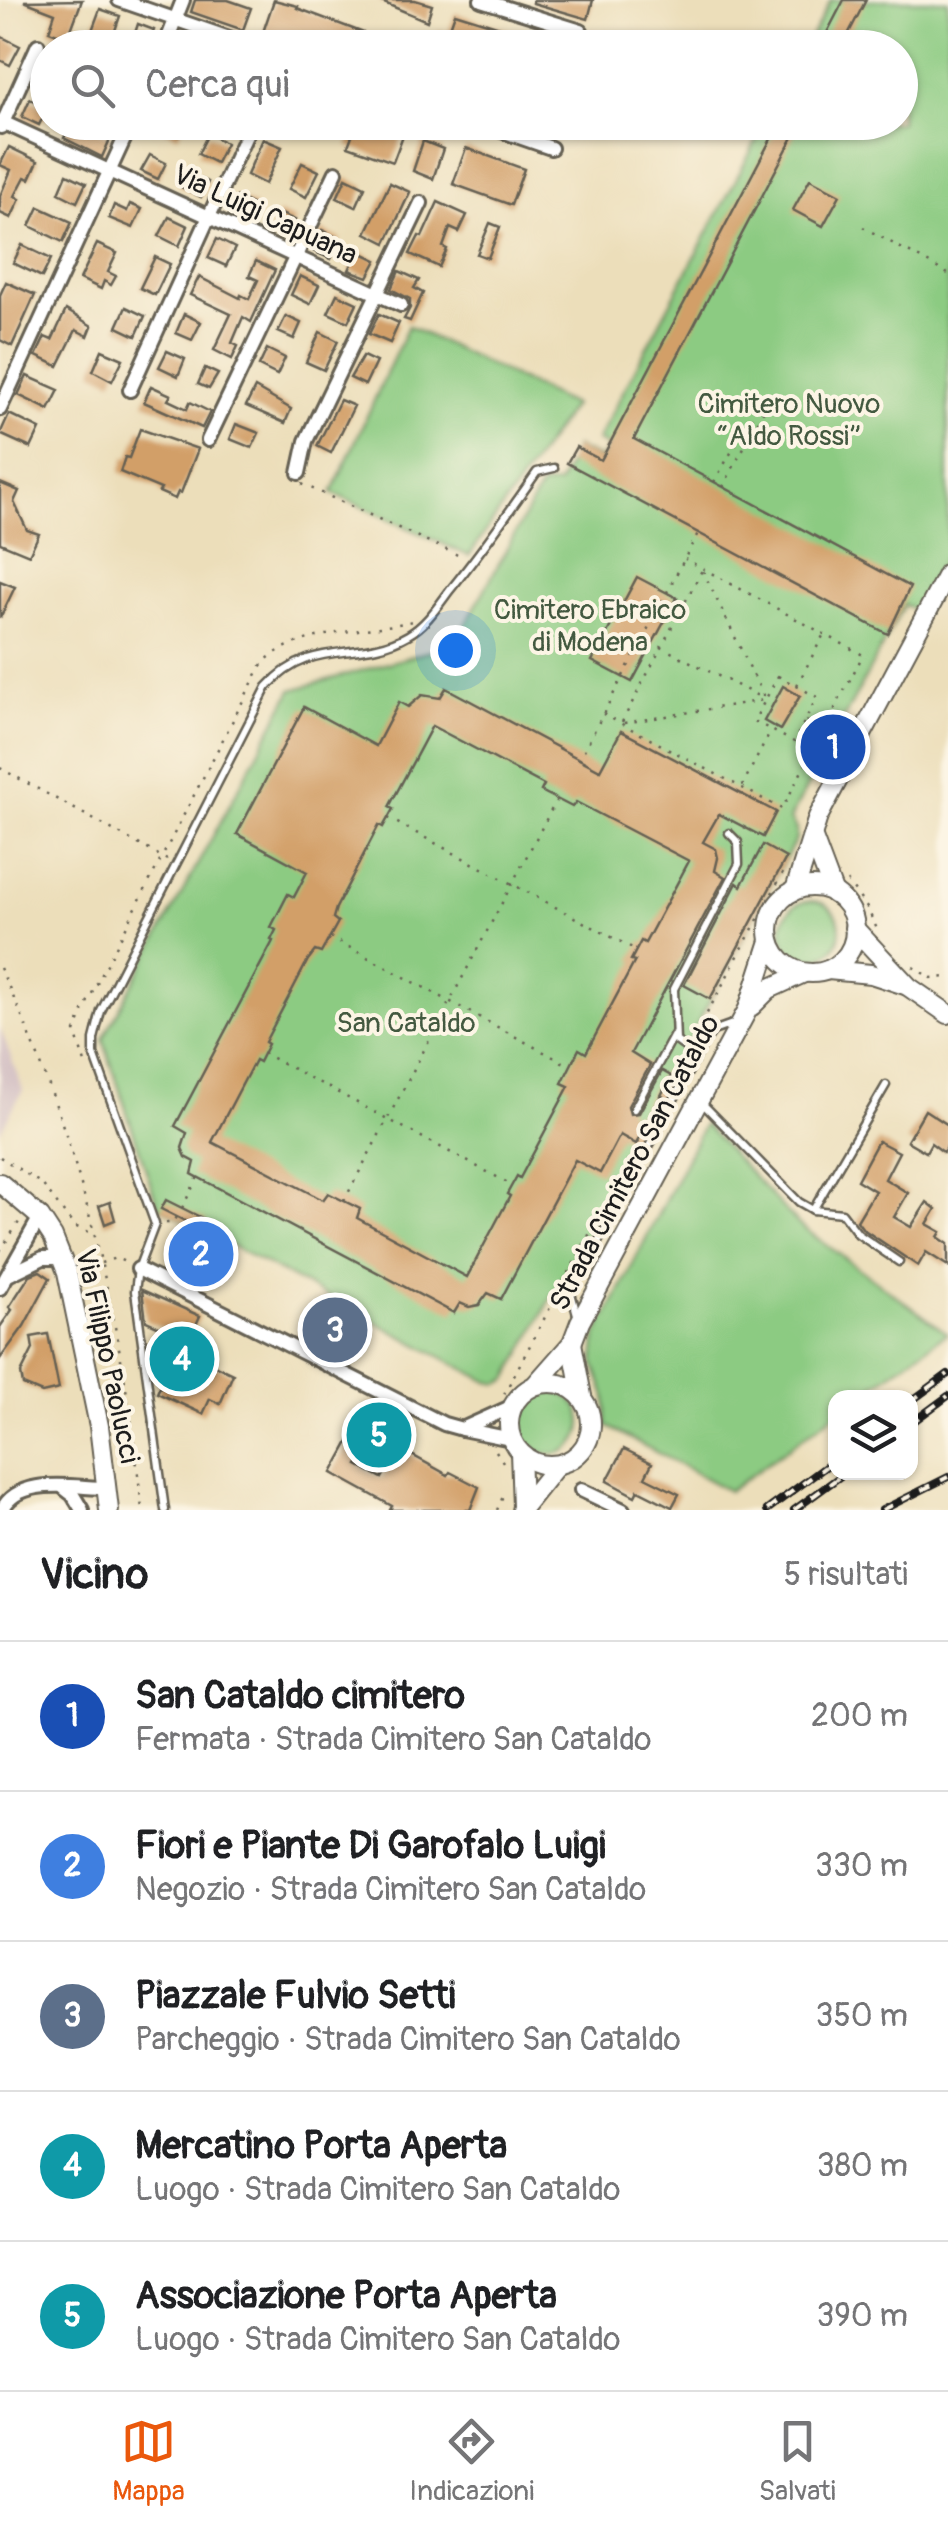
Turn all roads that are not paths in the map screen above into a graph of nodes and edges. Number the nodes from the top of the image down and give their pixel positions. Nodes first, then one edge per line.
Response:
1 (120, 0) edge
2 (182, 0) edge
3 (482, 0) edge
4 (176, 20) junction
5 (172, 30) edge
6 (205, 30) edge
7 (581, 30) dead end
8 (30, 62) edge
9 (1, 124) edge
10 (30, 137) edge
11 (38, 140) edge
12 (124, 140) edge
13 (244, 140) edge
14 (527, 140) edge
15 (550, 148) dead end
16 (110, 171) junction
17 (336, 172) dead end
18 (421, 203) dead end
19 (209, 217) junction
20 (296, 257) junction
21 (378, 294) junction
22 (401, 305) dead end
23 (130, 390) dead end
24 (0, 409) edge
25 (208, 440) dead end
26 (554, 468) dead end
27 (299, 473) road end
28 (948, 573) edge
29 (729, 833) dead end
30 (813, 838) junction
31 (795, 890) junction
32 (834, 894) junction
33 (854, 928) junction
34 (770, 941) junction
35 (828, 970) junction
36 (804, 972) junction
37 (909, 987) junction
38 (948, 1014) edge
39 (744, 1016) junction
40 (675, 1032) junction
41 (697, 1056) junction
42 (886, 1085) dead end
43 (698, 1100) junction
44 (634, 1109) dead end
45 (0, 1182) edge
46 (813, 1210) junction
47 (40, 1217) junction
48 (62, 1258) junction
49 (898, 1262) dead end
50 (138, 1268) junction
51 (10, 1274) junction
52 (0, 1288) edge
53 (580, 1322) junction
54 (572, 1343) junction
55 (536, 1385) junction
56 (582, 1396) junction
57 (513, 1406) junction
58 (462, 1428) junction
59 (515, 1445) junction
60 (557, 1465) junction
61 (64, 1488) junction
62 (107, 1488) junction
63 (581, 1490) dead end
64 (596, 1504) edge
65 (521, 1509) edge
66 (2, 1510) edge
67 (82, 1510) edge
68 (108, 1510) edge
69 (165, 1510) edge
70 (624, 1510) edge

1 - 4 street
2 - 4 street
3 - 7 street
4 - 5 street
4 - 6 street
8 - 9 street
9 - 10 street, Via Luigi Capuana
11 - 16 street, Via Luigi Capuana
12 - 16 street
13 - 19 street
14 - 15 street
16 - 19 street, Via Luigi Capuana
16 - 24 street
17 - 20 street
18 - 21 street
19 - 20 street, Via Luigi Capuana
19 - 23 street
20 - 21 street, Via Luigi Capuana
20 - 25 street
21 - 22 street, Via Luigi Capuana
21 - 27 street
26 - 50 lane
28 - 30 street
29 - 40 lane
30 - 31 street
30 - 32 street
31 - 32 street
31 - 34 street
32 - 33 street
33 - 35 street
33 - 37 street
34 - 36 street
34 - 39 street, Strada Cimitero San Cataldo
35 - 36 street
35 - 37 street
36 - 39 street, Strada Cimitero San Cataldo
37 - 38 street
39 - 41 lane
39 - 43 street, Strada Cimitero San Cataldo
40 - 41 lane
40 - 44 lane
41 - 53 lane
42 - 46 lane
43 - 46 lane
43 - 53 street, Strada Cimitero San Cataldo
45 - 47 street
46 - 49 lane
47 - 48 street, Via Filippo Paolucci
47 - 51 street
48 - 51 street
48 - 62 street, Via Filippo Paolucci
50 - 58 street
50 - 69 lane
51 - 52 street
53 - 54 street, Strada Cimitero San Cataldo
54 - 55 street, Strada Cimitero San Cataldo
54 - 56 street, Strada Cimitero San Cataldo
55 - 56 street
55 - 57 street
56 - 60 street
57 - 58 street
57 - 59 street
58 - 59 street
59 - 60 street
59 - 65 street
60 - 65 street
61 - 62 street
61 - 66 street
61 - 67 street
62 - 68 street, Via Filippo Paolucci
63 - 64 street
64 - 70 street

